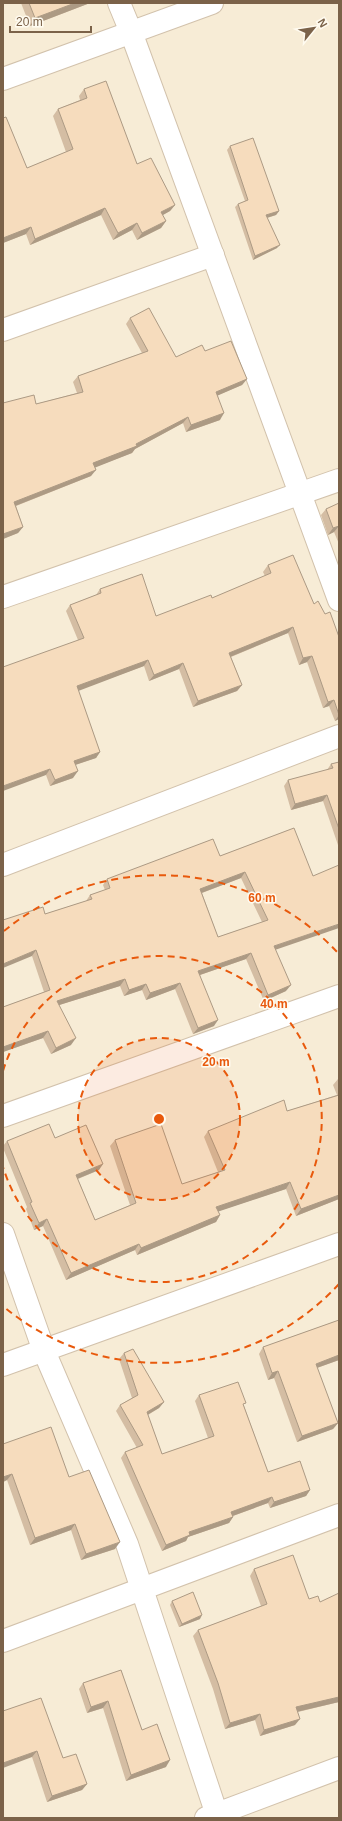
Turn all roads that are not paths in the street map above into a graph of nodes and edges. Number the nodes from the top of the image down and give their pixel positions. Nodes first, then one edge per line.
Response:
1 (119, 3) edge
2 (212, 3) edge
3 (131, 32) junction
4 (3, 79) edge
5 (212, 255) junction
6 (3, 330) edge
7 (339, 480) edge
8 (300, 494) junction
9 (3, 597) edge
10 (339, 600) edge
11 (339, 736) edge
12 (3, 865) edge
13 (339, 996) edge
14 (3, 1116) edge
15 (3, 1234) edge
16 (339, 1244) edge
17 (44, 1351) junction
18 (3, 1365) edge
19 (339, 1515) edge
20 (142, 1590) junction
21 (3, 1641) edge
22 (339, 1768) edge
23 (214, 1817) edge

1 - 3 street
2 - 3 street
3 - 4 street
3 - 5 street
5 - 6 street
5 - 8 street
7 - 8 street
8 - 9 street
8 - 10 street
11 - 12 street
13 - 14 street
15 - 17 street
16 - 17 street
17 - 18 street
17 - 20 street
19 - 20 street
20 - 21 street
20 - 23 street
22 - 23 street

